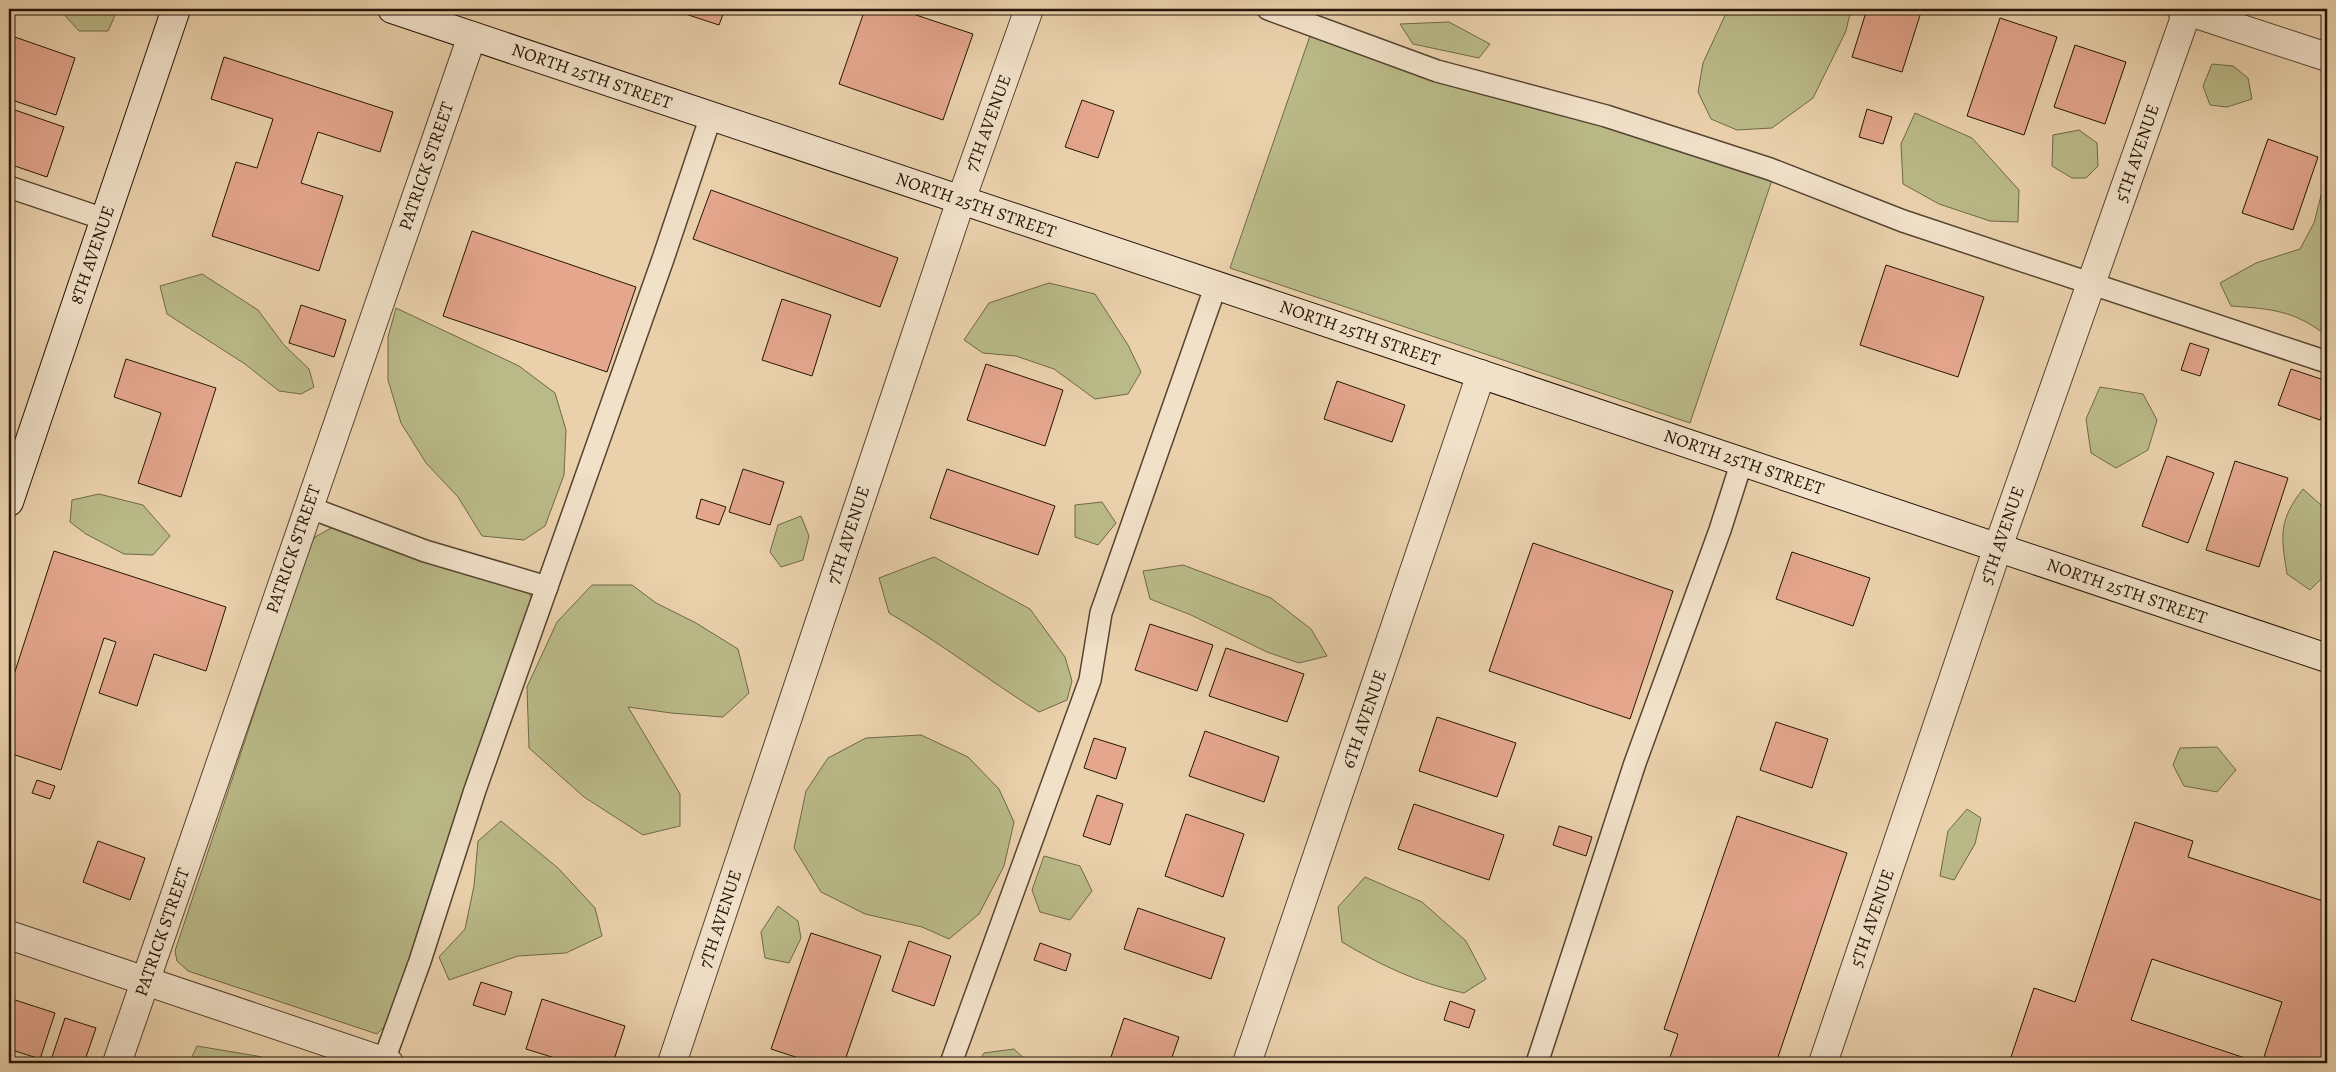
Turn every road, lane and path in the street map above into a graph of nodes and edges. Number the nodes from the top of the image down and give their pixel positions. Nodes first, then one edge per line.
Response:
1 (176, 9) edge
2 (392, 9) edge
3 (1029, 9) edge
4 (1268, 9) edge
5 (2185, 9) edge
6 (472, 36) junction
7 (2327, 57) edge
8 (711, 116) junction
9 (9, 187) edge
10 (960, 200) junction
11 (104, 219) junction
12 (2092, 282) junction
13 (1216, 285) junction
14 (2327, 362) edge
15 (1481, 374) junction
16 (1742, 461) junction
17 (10, 494) edge
18 (308, 507) junction
19 (1998, 547) junction
20 (547, 587) junction
21 (2327, 658) edge
22 (9, 935) edge
23 (145, 980) junction
24 (117, 1063) edge
25 (385, 1063) edge
26 (672, 1063) edge
27 (951, 1063) edge
28 (1247, 1063) edge
29 (1537, 1063) edge
30 (1823, 1063) edge

1 - 11 street, 8TH AVENUE
2 - 6 street, NORTH 25TH STREET
3 - 10 street, 7TH AVENUE
4 - 12 lane
5 - 7 street
5 - 12 street, 5TH AVENUE
6 - 8 street, NORTH 25TH STREET
6 - 18 street, PATRICK STREET
8 - 10 street, NORTH 25TH STREET
8 - 20 lane
9 - 11 lane
10 - 13 street, NORTH 25TH STREET
10 - 26 street, 7TH AVENUE
11 - 17 street, 8TH AVENUE
12 - 14 lane
12 - 19 street, 5TH AVENUE
13 - 15 street, NORTH 25TH STREET
13 - 27 lane
15 - 16 street, NORTH 25TH STREET
15 - 28 street, 6TH AVENUE
16 - 19 street, NORTH 25TH STREET
16 - 29 lane
18 - 20 lane
18 - 23 street, PATRICK STREET
19 - 21 street, NORTH 25TH STREET
19 - 30 street, 5TH AVENUE
20 - 25 lane
22 - 23 street
23 - 24 street, PATRICK STREET
23 - 25 street

